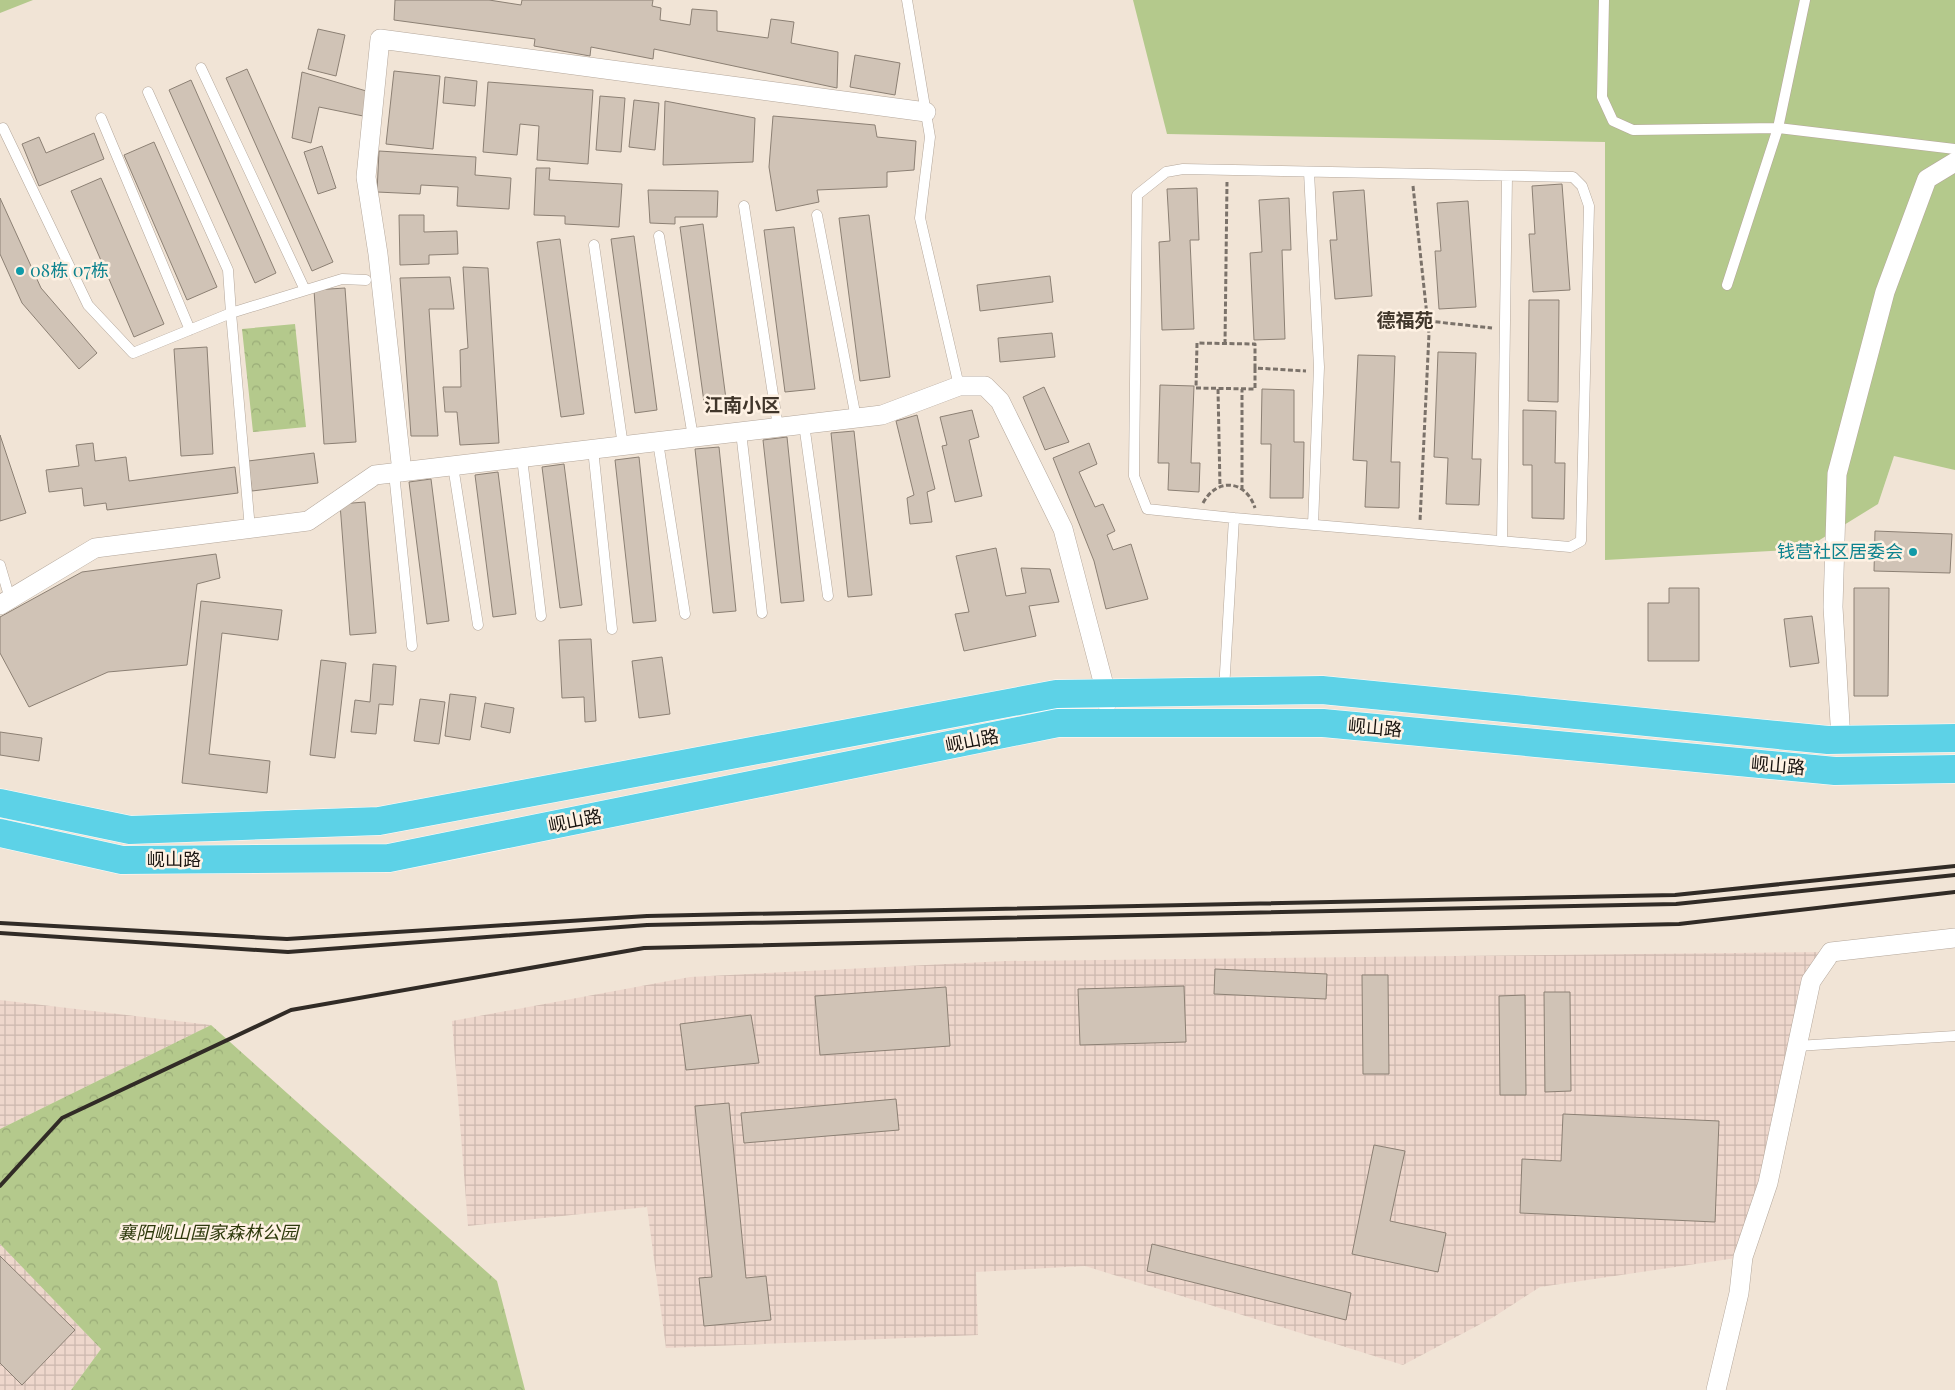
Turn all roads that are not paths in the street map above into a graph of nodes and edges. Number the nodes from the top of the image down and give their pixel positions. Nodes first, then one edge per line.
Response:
1 (907, 0) edge
2 (1604, 0) edge
3 (1805, 0) edge
4 (201, 68) dead end
5 (148, 92) dead end
6 (926, 112) junction
7 (101, 118) dead end
8 (3, 128) dead end
9 (1778, 128) junction
10 (1955, 149) edge
11 (1955, 162) edge
12 (1309, 172) junction
13 (1507, 176) junction
14 (744, 206) dead end
15 (817, 215) dead end
16 (659, 236) dead end
17 (594, 245) dead end
18 (366, 280) dead end
19 (1727, 285) dead end
20 (305, 290) junction
21 (231, 313) junction
22 (190, 330) junction
23 (960, 386) junction
24 (856, 418) junction
25 (804, 424) junction
26 (778, 428) junction
27 (741, 432) junction
28 (693, 437) junction
29 (658, 442) junction
30 (623, 446) junction
31 (593, 449) junction
32 (522, 458) junction
33 (453, 466) junction
34 (398, 472) junction
35 (1234, 518) junction
36 (1313, 525) junction
37 (250, 529) junction
38 (1502, 541) junction
39 (0, 565) edge
40 (828, 596) dead end
41 (5, 602) edge
42 (762, 613) dead end
43 (685, 614) dead end
44 (541, 616) dead end
45 (478, 625) dead end
46 (612, 630) dead end
47 (412, 646) dead end
48 (1224, 691) junction
49 (1106, 693) junction
50 (1108, 723) junction
51 (1955, 738) edge
52 (1842, 740) junction
53 (1955, 769) edge
54 (0, 803) edge
55 (0, 833) edge
56 (1955, 938) edge
57 (1955, 1036) edge
58 (1797, 1046) junction
59 (1716, 1390) edge

1 - 6 lane
2 - 9 lane
3 - 9 lane
4 - 20 lane
5 - 21 lane
6 - 23 lane
6 - 34 street
7 - 22 lane
8 - 22 lane
9 - 10 lane
9 - 19 lane
11 - 52 street
12 - 13 lane
12 - 35 lane
12 - 36 lane
13 - 38 lane
13 - 38 lane
14 - 26 lane
15 - 24 lane
16 - 28 lane
17 - 30 lane
18 - 20 lane
20 - 21 lane
21 - 22 lane
21 - 37 lane
23 - 24 street
23 - 49 street
24 - 25 street
25 - 26 street
25 - 40 lane
26 - 27 street
27 - 28 street
27 - 42 lane
28 - 29 street
29 - 30 street
29 - 43 lane
30 - 31 street
31 - 32 street
31 - 46 lane
32 - 33 street
32 - 44 lane
33 - 34 street
33 - 45 lane
34 - 37 street
34 - 47 lane
35 - 36 lane
35 - 48 lane
36 - 38 lane
37 - 41 street
39 - 41 lane
48 - 49 highway, 岘山路
48 - 52 highway, 岘山路
49 - 50 street
49 - 54 highway, 岘山路
50 - 53 highway, 岘山路
50 - 55 highway, 岘山路
51 - 52 highway, 岘山路
56 - 58 street
57 - 58 lane
58 - 59 street

